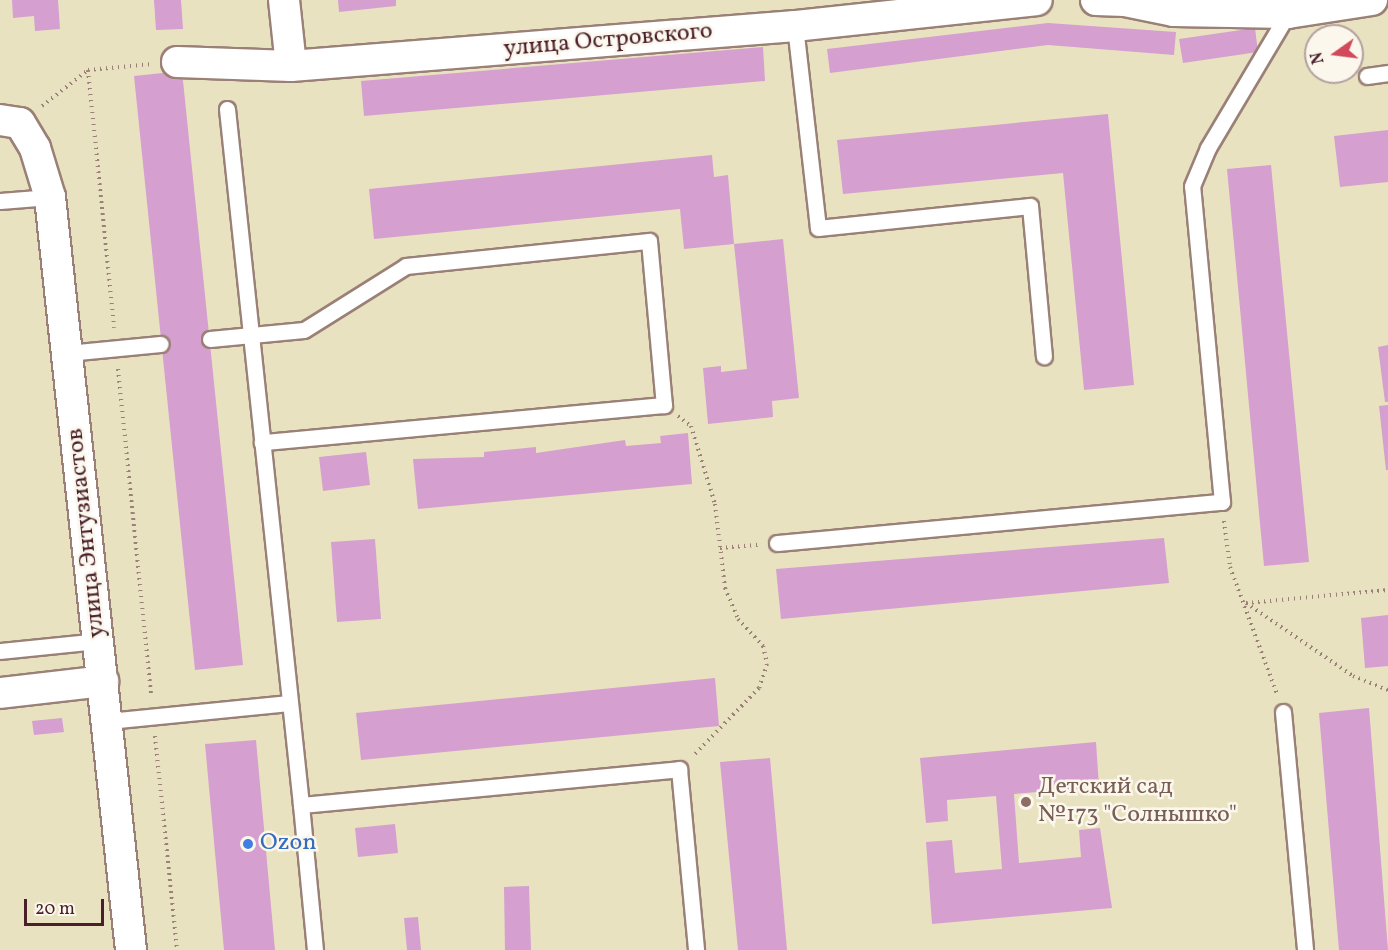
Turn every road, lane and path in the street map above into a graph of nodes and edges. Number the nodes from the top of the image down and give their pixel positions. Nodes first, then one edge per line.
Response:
1 (284, 0) edge
2 (1037, 0) edge
3 (1116, 0) edge
4 (1372, 0) edge
5 (1288, 13) junction
6 (795, 26) junction
7 (177, 62) joint
8 (291, 66) junction
9 (88, 70) junction
10 (1388, 74) edge
11 (1367, 76) dead end
12 (227, 109) dead end
13 (10, 121) edge
14 (50, 197) junction
15 (0, 201) edge
16 (251, 335) junction
17 (210, 339) dead end
18 (161, 344) dead end
19 (116, 348) junction
20 (67, 353) junction
21 (1044, 356) dead end
22 (664, 405) junction
23 (262, 442) junction
24 (1222, 502) junction
25 (777, 543) joint
26 (720, 548) junction
27 (1388, 590) edge
28 (1245, 603) junction
29 (99, 641) junction
30 (0, 651) edge
31 (103, 681) junction
32 (1388, 690) edge
33 (0, 693) edge
34 (289, 703) junction
35 (1283, 712) joint
36 (153, 717) junction
37 (108, 721) junction
38 (679, 770) junction
39 (301, 805) junction
40 (131, 950) edge
41 (177, 950) edge
42 (315, 950) edge
43 (696, 950) edge
44 (1305, 950) edge

1 - 8 street
2 - 6 street, улица Островского
3 - 5 street
4 - 5 street
5 - 24 lane
6 - 8 street, улица Островского
6 - 21 lane
7 - 8 street, улица Островского
7 - 9 path
9 - 13 path
9 - 19 path
10 - 11 lane
12 - 16 lane
13 - 14 street, улица Энтузиастов
14 - 15 lane
14 - 20 street, улица Энтузиастов
16 - 17 lane
16 - 22 lane
16 - 23 lane
18 - 19 lane
19 - 20 lane
19 - 36 path
20 - 29 street, улица Энтузиастов
22 - 23 lane
22 - 26 path
23 - 34 lane
24 - 25 lane
24 - 28 path
25 - 26 path
26 - 38 path
27 - 28 path
28 - 32 path
28 - 35 path
29 - 30 lane
29 - 31 street, улица Энтузиастов
31 - 33 street
31 - 37 street, улица Энтузиастов
34 - 36 lane
34 - 39 lane
35 - 44 lane
36 - 37 lane
36 - 41 path
37 - 40 street, улица Энтузиастов
38 - 39 lane
38 - 43 lane
39 - 42 lane

